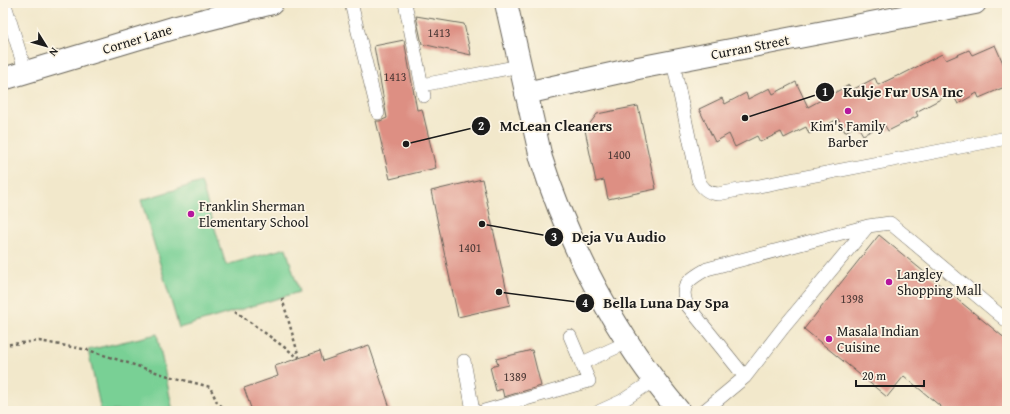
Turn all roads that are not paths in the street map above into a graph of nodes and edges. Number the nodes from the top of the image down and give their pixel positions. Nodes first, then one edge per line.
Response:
1 (272, 3) edge
2 (351, 3) edge
3 (405, 3) edge
4 (506, 3) edge
5 (976, 3) edge
6 (6, 8) dead end
7 (673, 62) junction
8 (520, 66) junction
9 (26, 73) junction
10 (3, 79) edge
11 (526, 93) junction
12 (378, 113) dead end
13 (1007, 138) edge
14 (868, 226) junction
15 (1007, 321) edge
16 (570, 336) dead end
17 (628, 342) junction
18 (464, 361) dead end
19 (582, 363) junction
20 (745, 377) junction
21 (654, 380) junction
22 (474, 411) edge
23 (484, 411) edge
24 (600, 411) edge
25 (679, 411) edge
26 (704, 411) edge

1 - 9 street, Corner Lane
2 - 12 lane
3 - 8 lane
4 - 8 street
5 - 7 street, Curran Street
6 - 9 lane
7 - 11 street, Curran Street
7 - 13 lane
8 - 11 street
9 - 10 street, Corner Lane
11 - 17 street
14 - 15 lane
14 - 20 lane
14 - 20 lane
16 - 19 lane
17 - 19 lane
17 - 21 street
18 - 22 lane
19 - 23 lane
20 - 26 lane
21 - 24 lane
21 - 25 street

